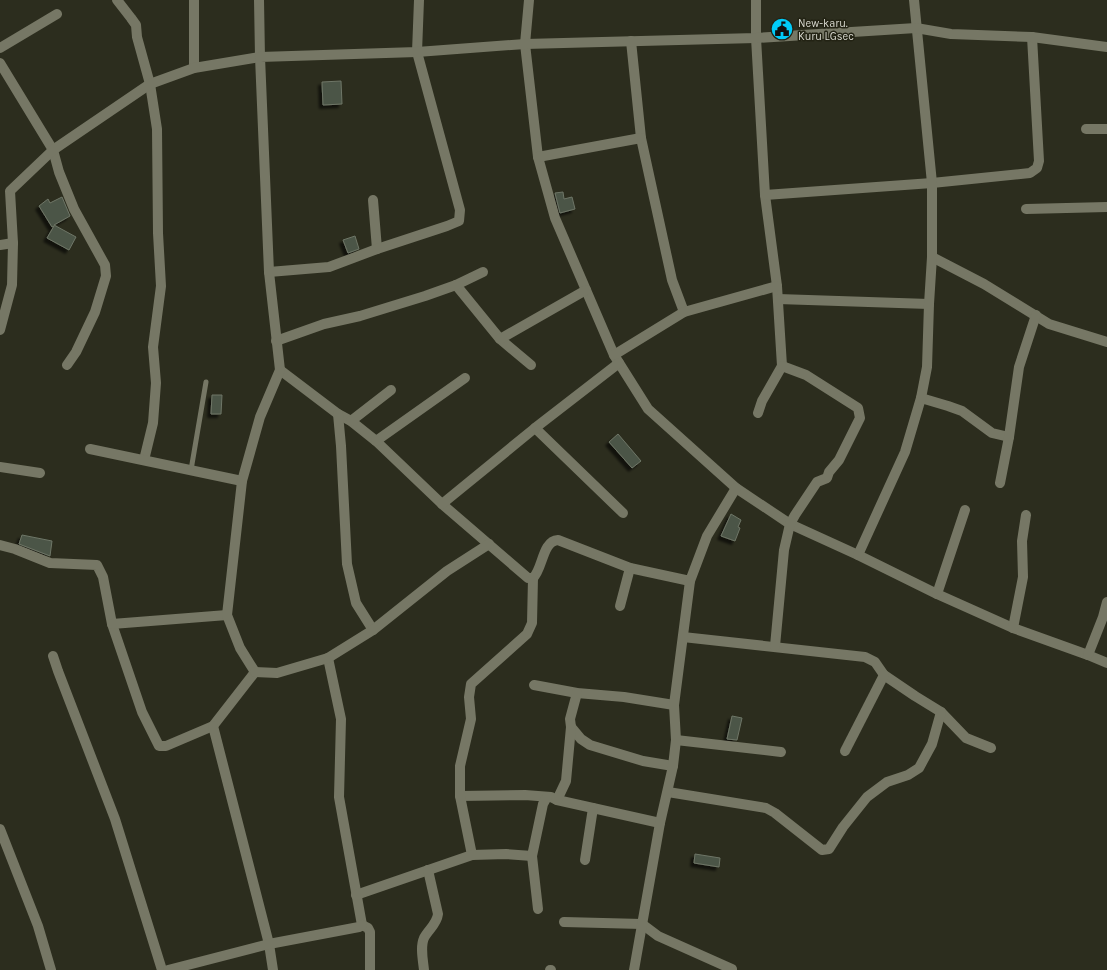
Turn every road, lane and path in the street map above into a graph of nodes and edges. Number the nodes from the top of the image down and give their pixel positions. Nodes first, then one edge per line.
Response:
1 (116, 0) edge
2 (194, 0) edge
3 (259, 0) edge
4 (419, 0) edge
5 (529, 0) edge
6 (756, 0) edge
7 (914, 0) edge
8 (57, 14) dead end
9 (916, 28) junction
10 (1032, 37) junction
11 (756, 38) junction
12 (631, 41) junction
13 (525, 44) junction
14 (1107, 47) edge
15 (0, 48) edge
16 (418, 52) junction
17 (260, 57) junction
18 (0, 63) edge
19 (194, 68) junction
20 (150, 84) junction
21 (1086, 129) dead end
22 (1107, 130) edge
23 (641, 138) junction
24 (53, 150) junction
25 (538, 157) junction
26 (932, 183) junction
27 (5, 192) edge
28 (765, 195) junction
29 (373, 200) dead end
30 (1107, 207) edge
31 (1026, 209) dead end
32 (13, 243) junction
33 (0, 245) edge
34 (377, 249) junction
35 (932, 257) junction
36 (269, 272) junction
37 (483, 272) dead end
38 (456, 285) junction
39 (777, 286) junction
40 (586, 290) junction
41 (778, 299) junction
42 (929, 304) junction
43 (684, 312) junction
44 (1036, 315) junction
45 (2, 316) edge
46 (0, 330) edge
47 (500, 339) junction
48 (276, 341) junction
49 (1107, 342) edge
50 (616, 359) junction
51 (67, 365) dead end
52 (531, 365) dead end
53 (782, 366) junction
54 (280, 370) junction
55 (465, 378) dead end
56 (206, 382) dead end
57 (391, 390) dead end
58 (921, 398) junction
59 (758, 413) dead end
60 (338, 414) junction
61 (352, 421) junction
62 (535, 428) junction
63 (1009, 437) junction
64 (376, 441) junction
65 (90, 449) dead end
66 (144, 460) junction
67 (0, 467) edge
68 (191, 470) junction
69 (40, 473) dead end
70 (242, 481) junction
71 (1000, 483) dead end
72 (736, 488) junction
73 (442, 504) junction
74 (965, 510) dead end
75 (623, 513) dead end
76 (1026, 515) dead end
77 (790, 524) junction
78 (489, 544) junction
79 (0, 545) edge
80 (858, 555) junction
81 (630, 568) junction
82 (533, 578) junction
83 (690, 581) junction
84 (937, 594) junction
85 (1107, 602) edge
86 (620, 606) dead end
87 (227, 615) junction
88 (112, 624) junction
89 (1013, 628) junction
90 (373, 630) junction
91 (684, 637) junction
92 (774, 646) junction
93 (1088, 655) junction
94 (53, 656) dead end
95 (328, 658) junction
96 (1107, 663) edge
97 (255, 672) junction
98 (884, 675) junction
99 (534, 685) dead end
100 (577, 693) junction
101 (674, 704) junction
102 (941, 712) junction
103 (213, 726) junction
104 (571, 727) junction
105 (581, 740) junction
106 (676, 740) junction
107 (570, 742) junction
108 (991, 748) dead end
109 (845, 751) dead end
110 (781, 752) dead end
111 (673, 766) junction
112 (668, 792) junction
113 (460, 796) junction
114 (547, 797) junction
115 (557, 800) junction
116 (593, 808) junction
117 (660, 824) junction
118 (0, 832) edge
119 (472, 855) junction
120 (532, 856) junction
121 (585, 860) dead end
122 (428, 870) junction
123 (356, 895) junction
124 (538, 909) dead end
125 (564, 922) dead end
126 (642, 924) junction
127 (362, 925) junction
128 (269, 944) junction
129 (732, 969) dead end
130 (51, 970) edge
131 (162, 970) edge
132 (168, 970) edge
133 (273, 970) edge
134 (370, 970) edge
135 (424, 970) edge
136 (634, 970) edge

1 - 20 street
2 - 19 street
3 - 17 street
4 - 16 street
5 - 13 street
6 - 11 street
7 - 9 street
8 - 15 street
9 - 10 street
9 - 11 street
9 - 26 street
10 - 14 street
10 - 26 street
11 - 12 street
11 - 28 street
12 - 13 street
12 - 23 street
13 - 16 street
13 - 25 street
16 - 17 street
16 - 34 street
17 - 19 street
17 - 36 street
18 - 24 street
19 - 20 street
20 - 24 street
20 - 66 street
21 - 22 street
23 - 25 street
23 - 43 street
24 - 27 street
24 - 51 street
25 - 40 street
26 - 28 street
26 - 35 street
27 - 32 street
28 - 39 street
29 - 34 street
30 - 31 street
32 - 33 street
32 - 45 street
34 - 36 street
35 - 42 street
35 - 44 street
36 - 48 street
37 - 38 street
38 - 47 street
38 - 48 street
39 - 41 street
39 - 43 street
40 - 47 street
40 - 50 street
41 - 42 street
41 - 53 street
42 - 58 street
43 - 50 street
44 - 49 street
44 - 63 street
45 - 46 street
47 - 52 street
48 - 54 street
50 - 62 street
50 - 72 street
53 - 59 street
53 - 77 street
54 - 60 street
54 - 70 street
55 - 64 street
56 - 68 lane
57 - 61 street
58 - 63 street
58 - 80 street
60 - 61 street
60 - 90 street
61 - 64 street
62 - 73 street
62 - 75 street
63 - 71 street
64 - 73 street
65 - 66 street
66 - 68 street
67 - 69 street
68 - 70 street
70 - 87 street
72 - 77 street
72 - 83 street
73 - 78 street
74 - 84 street
76 - 89 street
77 - 80 street
77 - 92 street
78 - 82 street
78 - 90 street
79 - 88 street
80 - 84 street
81 - 82 street
81 - 83 street
81 - 86 street
82 - 113 street
83 - 91 street
84 - 89 street
85 - 93 street
87 - 88 street
87 - 97 street
88 - 103 street
89 - 93 street
90 - 95 street
91 - 92 street
91 - 101 street
92 - 98 street
93 - 96 street
94 - 131 street
95 - 97 street
95 - 123 street
97 - 103 street
98 - 102 street
98 - 109 street
99 - 100 street
100 - 101 street
100 - 104 street
101 - 106 street
102 - 108 street
102 - 112 street
103 - 128 street
104 - 105 street
104 - 107 street
105 - 107 street
105 - 111 street
106 - 110 street
106 - 111 street
107 - 115 street
111 - 112 street
112 - 117 street
113 - 114 street
113 - 119 street
114 - 115 street
114 - 120 street
115 - 116 street
116 - 117 street
116 - 121 street
117 - 126 street
118 - 130 street
119 - 120 street
119 - 122 street
120 - 124 street
122 - 123 street
122 - 135 street
123 - 127 street
125 - 126 street
126 - 129 street
126 - 136 street
127 - 128 street
127 - 134 street
128 - 132 street
128 - 133 street

